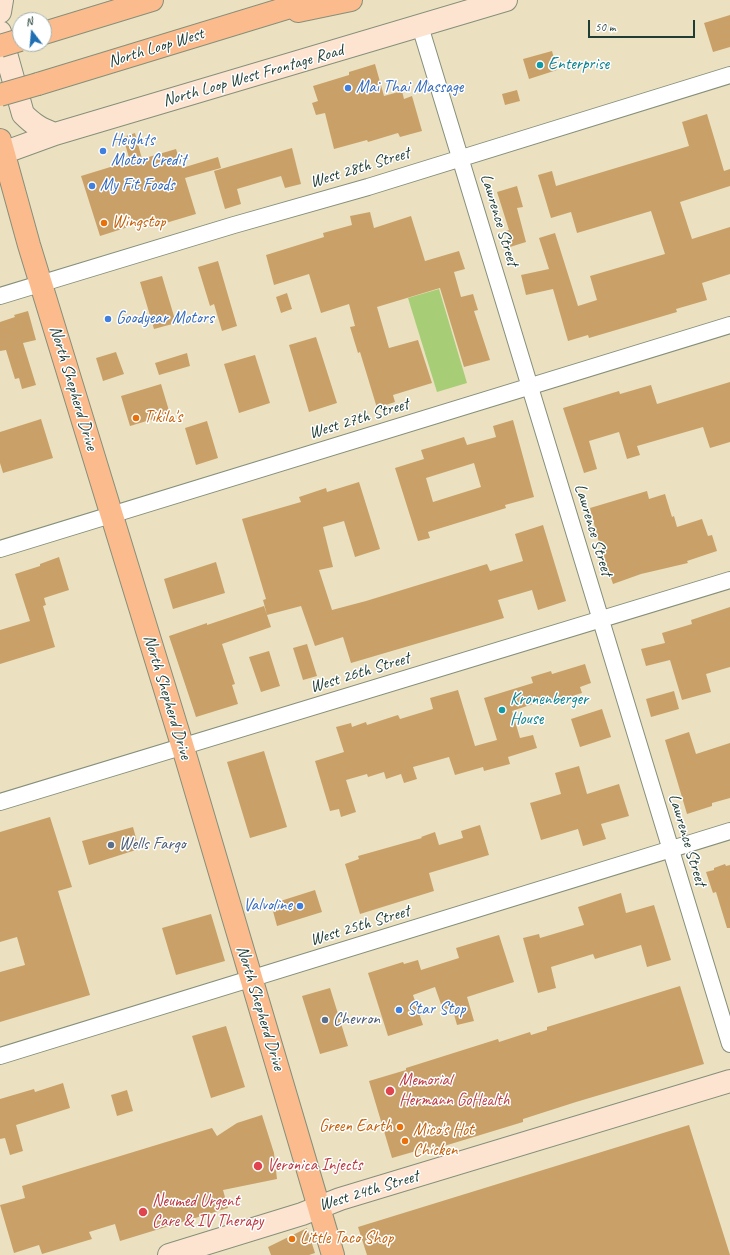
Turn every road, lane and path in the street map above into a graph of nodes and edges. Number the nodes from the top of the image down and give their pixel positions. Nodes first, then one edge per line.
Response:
1 (2, 0) edge
2 (152, 0) edge
3 (312, 0) edge
4 (351, 0) edge
5 (506, 0) edge
6 (0, 12) edge
7 (234, 24) junction
8 (420, 26) junction
9 (52, 31) edge
10 (0, 32) edge
11 (12, 42) edge
12 (0, 46) edge
13 (730, 74) edge
14 (0, 95) edge
15 (55, 134) junction
16 (1, 149) edge
17 (460, 157) junction
18 (41, 284) junction
19 (0, 296) edge
20 (730, 325) edge
21 (530, 387) junction
22 (112, 515) junction
23 (0, 549) edge
24 (730, 580) edge
25 (600, 619) junction
26 (183, 747) junction
27 (0, 802) edge
28 (730, 831) edge
29 (670, 850) junction
30 (251, 978) junction
31 (730, 1044) edge
32 (0, 1056) edge
33 (730, 1081) edge
34 (319, 1206) junction
35 (169, 1255) edge
36 (333, 1255) edge

1 - 6 main road
2 - 9 main road
3 - 7 main road, North Loop West
4 - 7 main road
5 - 8 main road, North Loop West Frontage Road
7 - 14 main road, North Loop West, bridge
8 - 15 main road, North Loop West Frontage Road
8 - 17 street, Lawrence Street
10 - 15 main road
11 - 12 main road, bridge
13 - 17 street, West 28th Street
15 - 16 main road, North Loop West Frontage Road
16 - 18 main road, North Shepherd Drive
17 - 18 street, West 28th Street
17 - 21 street, Lawrence Street
18 - 19 street, West 28th Street
18 - 22 main road, North Shepherd Drive
20 - 21 street, West 27th Street
21 - 22 street, West 27th Street
21 - 25 street, Lawrence Street
22 - 23 street, West 27th Street
22 - 26 main road, North Shepherd Drive
24 - 25 street, West 26th Street
25 - 26 street, West 26th Street
25 - 29 street, Lawrence Street
26 - 27 street, West 26th Street
26 - 30 main road, North Shepherd Drive
28 - 29 street, West 25th Street
29 - 30 street, West 25th Street
29 - 31 street, Lawrence Street
30 - 32 street, West 25th Street
30 - 34 main road, North Shepherd Drive
33 - 34 main road, West 24th Street
34 - 35 main road, West 24th Street
34 - 36 main road, North Shepherd Drive

